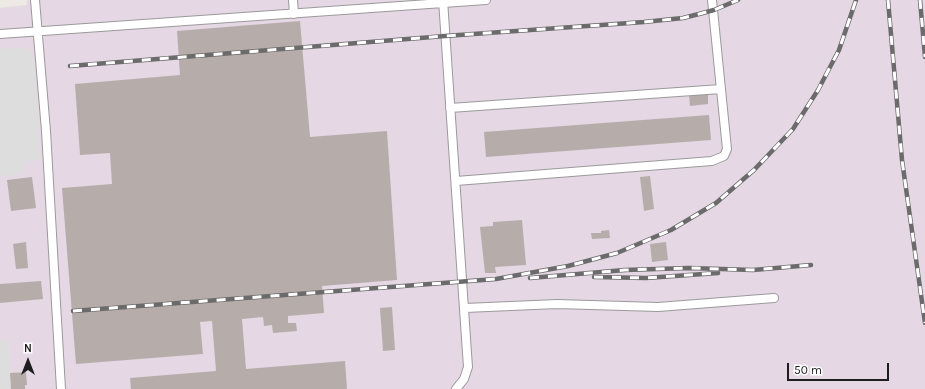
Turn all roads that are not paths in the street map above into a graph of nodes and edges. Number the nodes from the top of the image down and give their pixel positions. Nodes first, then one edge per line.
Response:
1 (35, 0) edge
2 (293, 0) edge
3 (486, 0) edge
4 (712, 0) edge
5 (443, 2) edge
6 (389, 4) edge
7 (294, 14) junction
8 (37, 32) junction
9 (0, 34) edge
10 (722, 89) junction
11 (450, 108) junction
12 (456, 180) junction
13 (774, 298) dead end
14 (465, 308) junction
15 (60, 389) edge
16 (456, 389) edge

1 - 8 lane
2 - 7 lane
3 - 5 lane
4 - 10 lane
5 - 6 lane
5 - 11 lane
6 - 7 lane
7 - 8 lane
8 - 9 lane
8 - 15 lane
10 - 11 lane
10 - 12 lane
11 - 12 lane
12 - 14 lane
13 - 14 lane
14 - 16 lane

